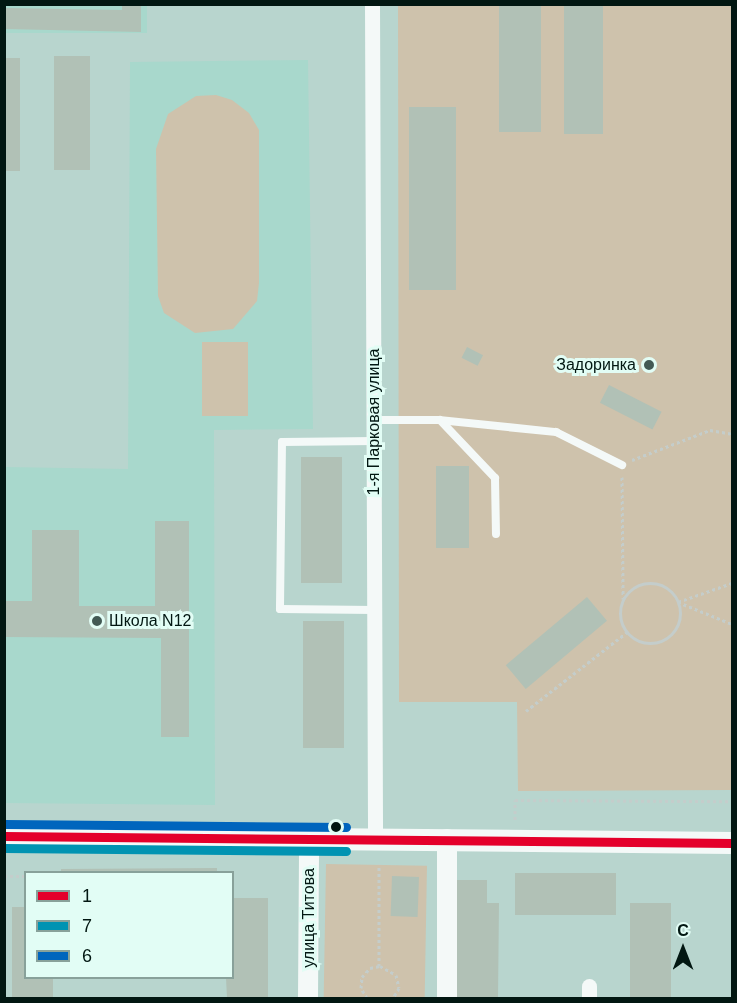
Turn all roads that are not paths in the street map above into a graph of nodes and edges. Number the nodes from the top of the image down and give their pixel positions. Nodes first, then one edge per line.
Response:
1 (372, 4) edge
2 (374, 420) junction
3 (439, 420) junction
4 (374, 441) junction
5 (622, 465) road end
6 (496, 534) dead end
7 (374, 610) junction
8 (4, 836) edge
9 (309, 838) junction
10 (375, 839) junction
11 (447, 840) junction
12 (732, 843) edge
13 (308, 999) edge
14 (447, 999) edge

1 - 2 street, 1-я Парковая улица
2 - 3 lane
2 - 4 street, 1-я Парковая улица
3 - 5 lane
3 - 6 lane
4 - 7 street, 1-я Парковая улица
4 - 7 lane
7 - 10 street, 1-я Парковая улица
8 - 9 main road
9 - 10 main road
9 - 13 street, улица Титова
10 - 11 main road
11 - 12 main road
11 - 14 street

